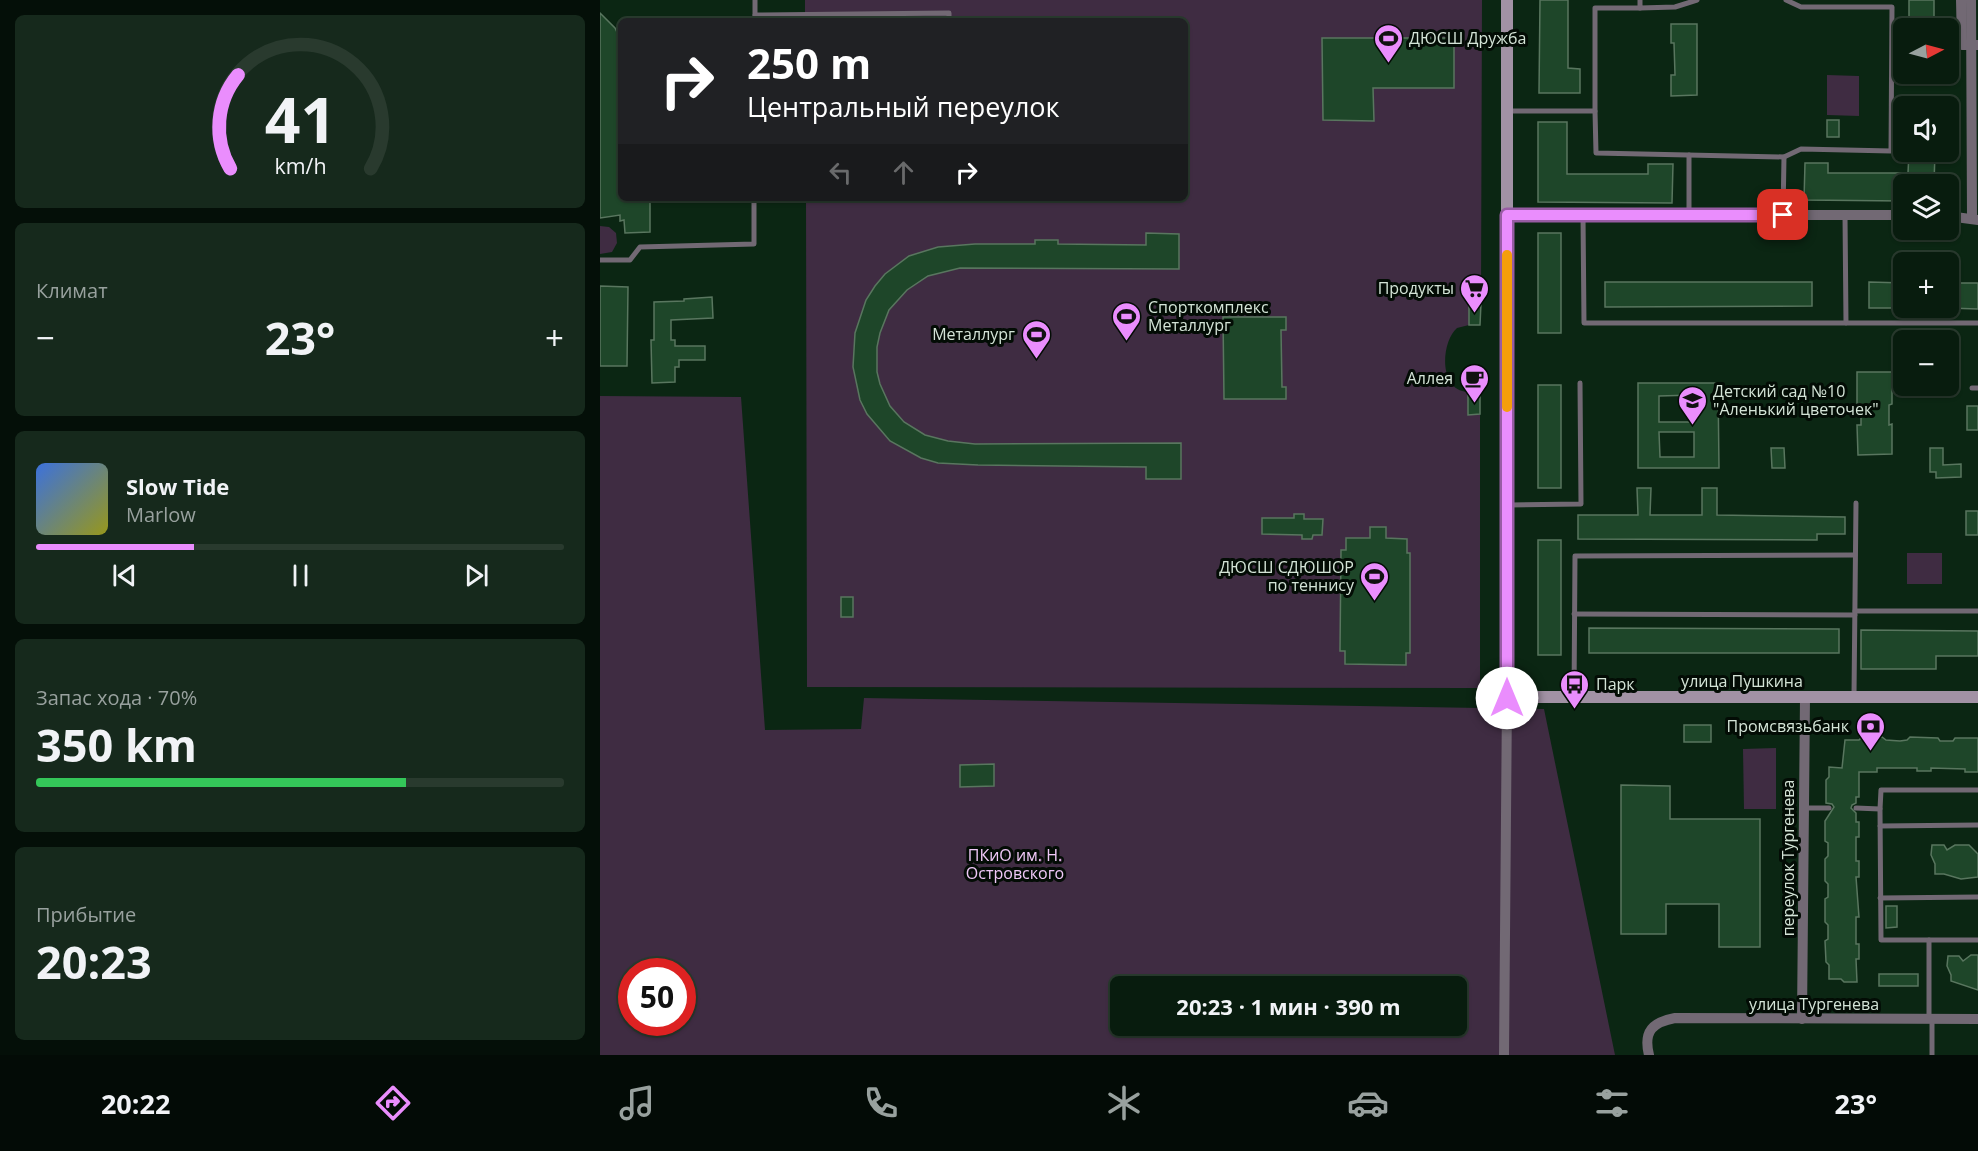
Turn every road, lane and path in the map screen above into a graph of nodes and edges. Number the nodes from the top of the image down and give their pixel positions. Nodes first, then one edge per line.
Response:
1 (755, 0) edge
2 (1507, 0) edge
3 (1640, 0) edge
4 (1697, 0) edge
5 (1786, 0) edge
6 (1961, 0) edge
7 (1971, 0) edge
8 (1640, 8) junction
9 (755, 18) edge
10 (949, 18) edge
11 (1975, 45) edge
12 (1507, 111) junction
13 (1595, 111) junction
14 (1689, 155) junction
15 (1784, 157) junction
16 (754, 201) edge
17 (1507, 215) junction
18 (1583, 215) junction
19 (1689, 215) junction
20 (1783, 215) junction
21 (1845, 215) junction
22 (1893, 215) edge
23 (1959, 218) edge
24 (1975, 220) edge
25 (600, 260) edge
26 (1846, 323) junction
27 (1978, 323) edge
28 (1580, 383) dead end
29 (1856, 503) dead end
30 (1507, 505) junction
31 (1855, 555) junction
32 (1978, 611) edge
33 (1855, 613) junction
34 (1574, 614) junction
35 (1805, 697) junction
36 (1854, 697) junction
37 (1978, 697) edge
38 (1507, 698) junction
39 (1574, 698) junction
40 (1978, 790) edge
41 (1804, 808) junction
42 (1829, 808) dead end
43 (1856, 808) dead end
44 (1880, 808) junction
45 (1978, 825) edge
46 (1880, 826) junction
47 (1978, 897) edge
48 (1880, 898) junction
49 (1929, 940) junction
50 (1978, 940) edge
51 (1802, 1019) junction
52 (1931, 1019) junction
53 (1978, 1019) edge
54 (1504, 1055) edge
55 (1649, 1055) edge
56 (1932, 1055) edge

1 - 9 lane
2 - 12 main road
3 - 8 lane
4 - 8 lane
5 - 15 lane
6 - 11 street
7 - 11 street
8 - 13 lane
9 - 10 lane
11 - 24 street
12 - 13 lane
12 - 17 main road
13 - 14 lane
14 - 15 lane
14 - 19 lane
15 - 20 lane
16 - 25 lane
17 - 18 street
17 - 30 main road
18 - 19 street
18 - 26 lane
19 - 20 street
20 - 21 street
21 - 22 street
21 - 26 lane
23 - 24 street
26 - 27 lane
28 - 30 lane
29 - 31 lane
30 - 38 main road
31 - 33 lane
31 - 34 lane
32 - 33 lane
33 - 34 lane
33 - 36 lane
34 - 39 lane
35 - 36 main road, улица Пушкина
35 - 39 main road, улица Пушкина
35 - 41 street, переулок Тургенева
36 - 37 main road, улица Пушкина
38 - 39 main road, улица Пушкина
38 - 54 street
40 - 44 lane
41 - 42 lane
41 - 51 street, переулок Тургенева
43 - 44 lane
44 - 46 lane
45 - 46 lane
46 - 48 lane
47 - 48 lane
48 - 49 lane
49 - 50 lane
49 - 52 lane
51 - 52 street, улица Тургенева
51 - 55 street, улица Тургенева
52 - 53 street, улица Тургенева
52 - 56 lane

